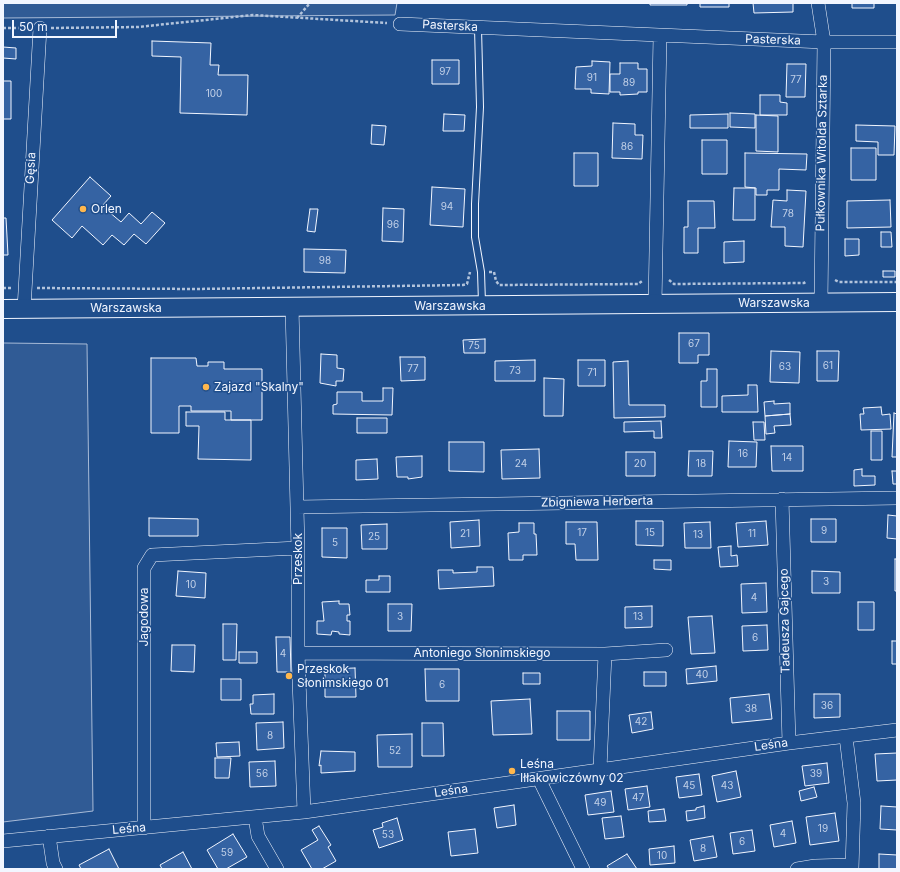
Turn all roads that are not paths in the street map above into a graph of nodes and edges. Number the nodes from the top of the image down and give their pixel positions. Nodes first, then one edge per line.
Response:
1 (818, 3) edge
2 (400, 24) road end
3 (40, 28) road end
4 (478, 28) junction
5 (660, 36) junction
6 (824, 42) junction
7 (897, 42) edge
8 (897, 302) edge
9 (821, 303) junction
10 (656, 304) junction
11 (482, 305) junction
12 (292, 307) junction
13 (3, 309) edge
14 (24, 309) junction
15 (897, 498) edge
16 (782, 499) junction
17 (297, 507) junction
18 (298, 548) junction
19 (666, 650) dead end
20 (298, 653) junction
21 (605, 654) junction
22 (897, 730) edge
23 (846, 737) junction
24 (789, 743) junction
25 (600, 769) junction
26 (539, 779) junction
27 (304, 812) junction
28 (255, 817) junction
29 (144, 828) junction
30 (49, 836) junction
31 (3, 841) edge
32 (852, 867) edge
33 (56, 869) edge
34 (277, 869) edge
35 (583, 869) edge
36 (797, 869) edge

1 - 6 street, Pułkownika Witolda Sztarka
2 - 4 street, Pasterska
3 - 14 street, Gęsia
4 - 5 street, Pasterska
4 - 11 lane
5 - 6 street, Pasterska
5 - 10 street
6 - 7 street, Pasterska
6 - 9 street, Pułkownika Witolda Sztarka
8 - 9 street, Warszawska
9 - 10 street, Warszawska
10 - 11 street, Warszawska
11 - 12 street, Warszawska
12 - 14 street, Warszawska
12 - 17 street, Przeskok
13 - 14 street, Warszawska
15 - 16 street, Zbigniewa Herberta
16 - 17 street, Zbigniewa Herberta
16 - 24 street, Tadeusza Gajcego
17 - 18 street, Przeskok
18 - 20 street, Przeskok
18 - 29 street, Jagodowa
19 - 21 street, Antoniego Słonimskiego
20 - 21 street, Antoniego Słonimskiego
20 - 27 street, Przeskok
21 - 25 street
22 - 23 street, Leśna
23 - 24 street, Leśna
23 - 32 street
24 - 25 street, Leśna
25 - 26 street, Leśna
26 - 27 street, Leśna
26 - 35 street
27 - 28 street, Leśna
28 - 29 street, Leśna
28 - 34 street
29 - 30 street, Leśna
30 - 31 street, Leśna
30 - 33 street
32 - 36 street

